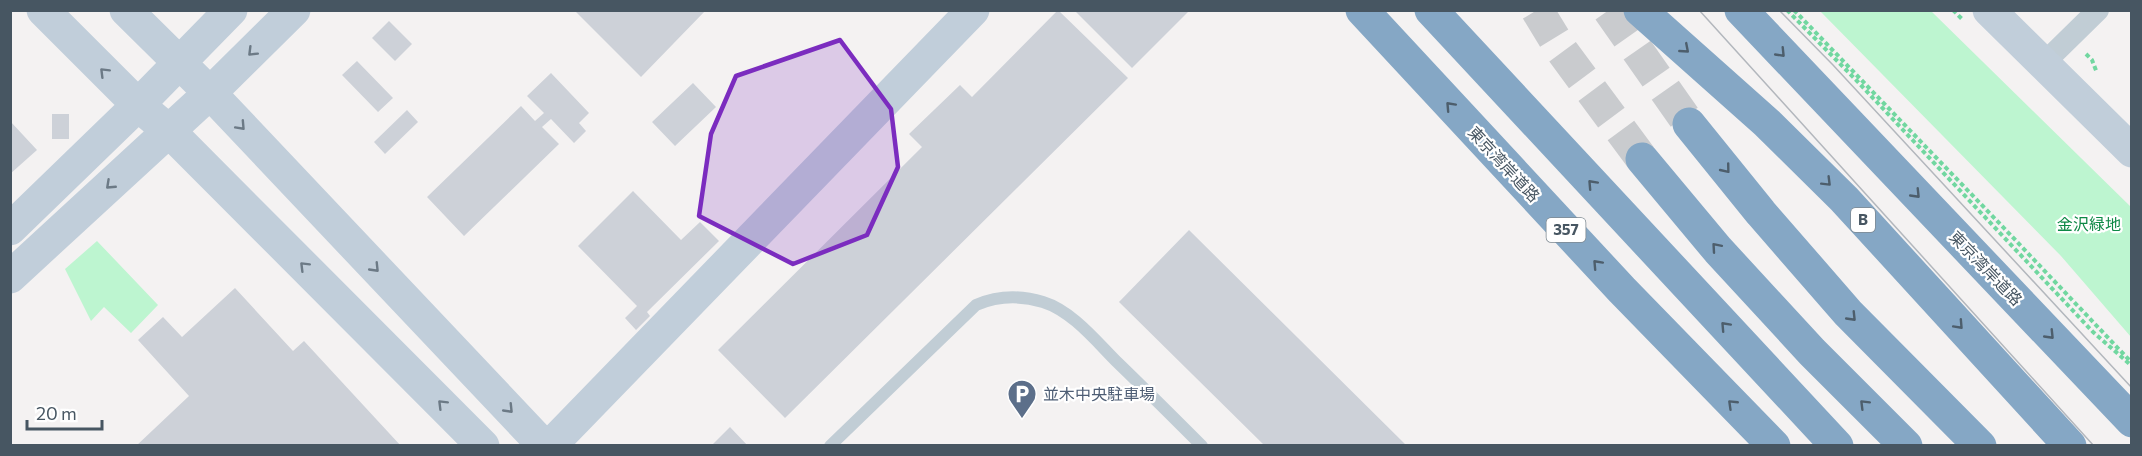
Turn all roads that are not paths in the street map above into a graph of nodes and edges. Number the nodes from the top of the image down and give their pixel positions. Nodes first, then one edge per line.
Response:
1 (43, 10) edge
2 (126, 10) edge
3 (231, 10) edge
4 (294, 10) edge
5 (972, 10) edge
6 (1362, 10) edge
7 (1431, 10) edge
8 (1640, 10) edge
9 (1741, 10) edge
10 (1989, 10) edge
11 (2098, 10) edge
12 (178, 62) junction
13 (2043, 64) junction
14 (210, 93) junction
15 (138, 105) junction
16 (1689, 124) tunnel mouth
17 (169, 131) junction
18 (2132, 151) edge
19 (1642, 159) tunnel mouth
20 (10, 229) edge
21 (10, 277) edge
22 (2132, 421) edge
23 (483, 446) edge
24 (544, 446) edge
25 (550, 446) edge
26 (830, 446) edge
27 (1203, 446) edge
28 (1774, 446) edge
29 (1837, 446) edge
30 (1906, 446) edge
31 (1980, 446) edge
32 (2070, 446) edge

15 -> 1 street
2 - 12 street
3 - 12 street
4 -> 14 street
5 - 25 street
28 -> 6 highway, 東京湾岸道路 / 357
29 -> 7 highway
8 -> 32 highway, B
9 -> 22 highway, 東京湾岸道路
10 - 13 street
11 - 13 street
12 - 14 street
12 - 15 street
13 - 18 street
14 - 17 street
14 -> 24 street
15 - 17 street
15 - 20 street
16 -> 31 highway
17 -> 21 street
23 -> 17 street
30 -> 19 highway
26 - 27 lane

